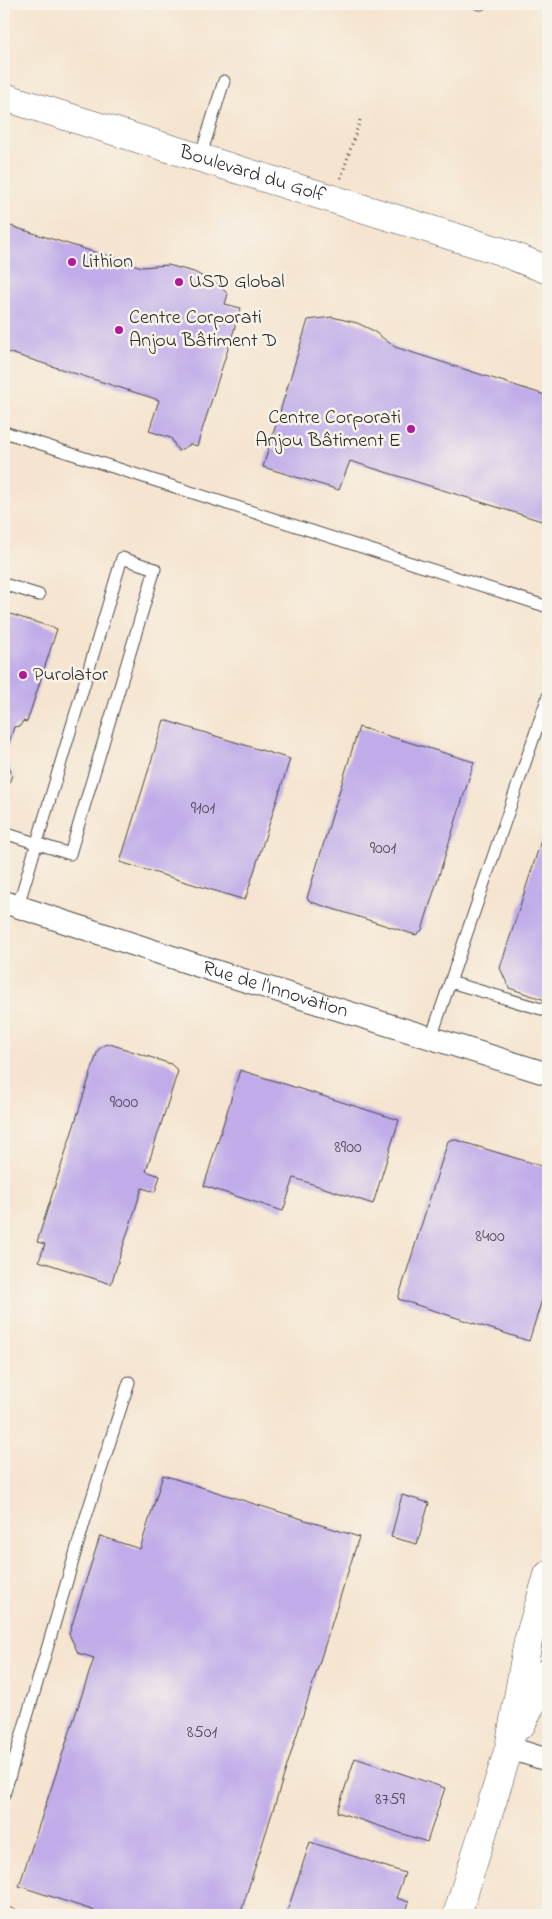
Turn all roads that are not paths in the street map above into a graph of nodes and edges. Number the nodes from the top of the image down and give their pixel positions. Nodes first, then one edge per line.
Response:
1 (224, 81) dead end
2 (4, 97) edge
3 (200, 158) junction
4 (500, 251) junction
5 (548, 261) edge
6 (548, 270) edge
7 (4, 432) edge
8 (4, 584) edge
9 (39, 595) dead end
10 (548, 607) edge
11 (548, 696) edge
12 (4, 833) edge
13 (36, 843) junction
14 (11, 904) edge
15 (450, 982) junction
16 (548, 1011) edge
17 (431, 1038) junction
18 (548, 1074) edge
19 (129, 1382) dead end
20 (548, 1575) edge
21 (548, 1672) edge
22 (509, 1748) junction
23 (548, 1760) edge
24 (4, 1795) edge
25 (4, 1912) edge
26 (12, 1915) edge
27 (457, 1915) edge

1 - 3 lane
2 - 3 street, Boulevard du Golf
3 - 4 street, Boulevard du Golf
4 - 5 street, Boulevard du Golf
4 - 6 street, Boulevard du Golf
7 - 10 lane
8 - 9 lane
11 - 15 lane
12 - 13 lane
13 - 13 lane
13 - 14 lane
14 - 17 street, Rue de l'Innovation
15 - 16 lane
15 - 17 lane
17 - 18 street, Rue de l'Innovation
19 - 24 lane
20 - 22 street
21 - 22 street
22 - 23 street
22 - 27 street
25 - 26 lane

